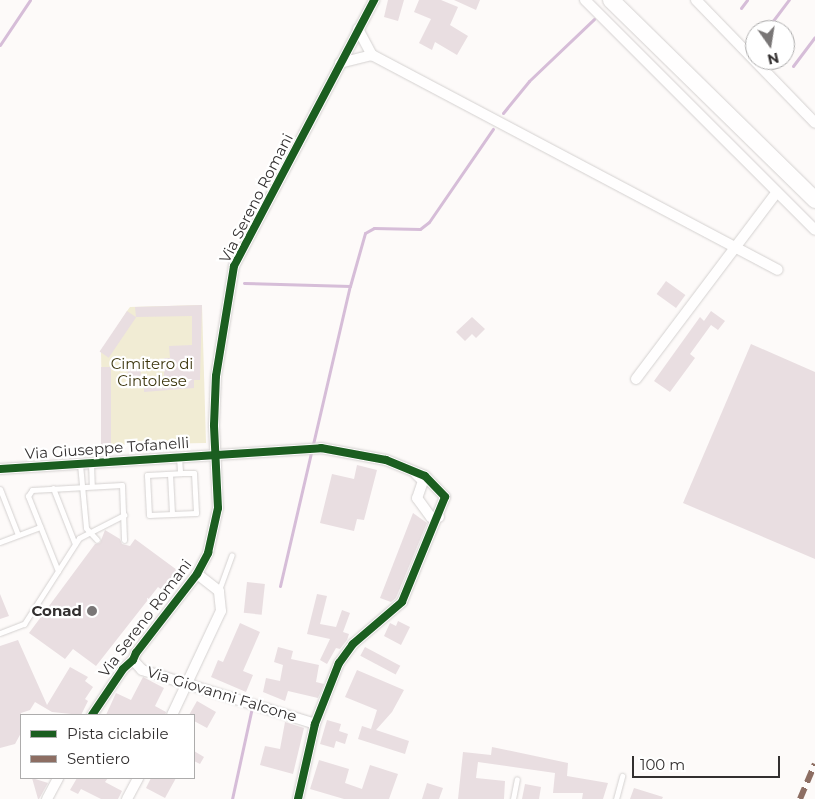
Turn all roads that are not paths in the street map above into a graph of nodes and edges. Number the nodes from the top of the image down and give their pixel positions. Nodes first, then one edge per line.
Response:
1 (374, 0) edge
2 (585, 0) edge
3 (611, 0) edge
4 (696, 0) edge
5 (358, 29) junction
6 (372, 55) junction
7 (340, 63) junction
8 (815, 124) edge
9 (777, 192) junction
10 (815, 200) edge
11 (815, 230) edge
12 (735, 248) junction
13 (778, 270) dead end
14 (636, 379) dead end
15 (216, 455) junction
16 (179, 457) junction
17 (85, 464) junction
18 (0, 469) edge
19 (414, 472) junction
20 (180, 473) junction
21 (170, 474) junction
22 (82, 486) junction
23 (92, 486) junction
24 (53, 488) junction
25 (0, 489) edge
26 (172, 514) junction
27 (124, 515) junction
28 (439, 518) junction
29 (40, 527) junction
30 (89, 532) junction
31 (18, 535) junction
32 (97, 540) dead end
33 (124, 540) dead end
34 (0, 542) edge
35 (76, 544) junction
36 (232, 555) dead end
37 (58, 571) junction
38 (198, 574) junction
39 (219, 591) junction
40 (0, 633) edge
41 (133, 660) junction
42 (189, 683) junction
43 (93, 714) edge
44 (173, 714) edge
45 (315, 724) junction
46 (622, 776) dead end
47 (57, 779) edge
48 (137, 779) edge
49 (517, 779) dead end
50 (47, 799) edge
51 (127, 799) edge
52 (299, 799) edge
53 (513, 799) edge
54 (616, 799) edge

1 - 5 street, Via Sereno Romani
2 - 9 street
3 - 10 main road
4 - 8 street
5 - 6 street
5 - 7 street, Via Sereno Romani
6 - 7 street
6 - 12 street
7 - 15 street, Via Sereno Romani
9 - 11 street
9 - 12 street
12 - 13 street
12 - 14 street
15 - 16 street, Via Giuseppe Tofanelli
15 - 19 street, Via Giuseppe Tofanelli
15 - 38 street, Via Sereno Romani
16 - 17 street, Via Giuseppe Tofanelli
16 - 20 lane
17 - 18 street, Via Giuseppe Tofanelli
17 - 22 lane
17 - 23 lane
19 - 28 street
19 - 28 street, Via Giuseppe Tofanelli
20 - 21 lane
20 - 26 lane
21 - 26 lane
21 - 26 lane
22 - 23 lane
22 - 24 lane
22 - 30 lane
23 - 27 lane
24 - 29 lane
24 - 35 lane
25 - 31 lane
27 - 30 lane
27 - 33 lane
28 - 45 street
29 - 31 lane
29 - 37 lane
30 - 32 lane
30 - 35 lane
31 - 34 lane
35 - 37 lane
36 - 39 lane
37 - 40 lane
38 - 39 street
38 - 41 street, Via Sereno Romani
39 - 42 street
41 - 42 street, Via Giovanni Falcone
41 - 43 street, Via Sereno Romani
42 - 44 street
42 - 45 street, Via Giovanni Falcone
45 - 52 street
46 - 54 lane
47 - 50 street
48 - 51 street
49 - 53 lane

